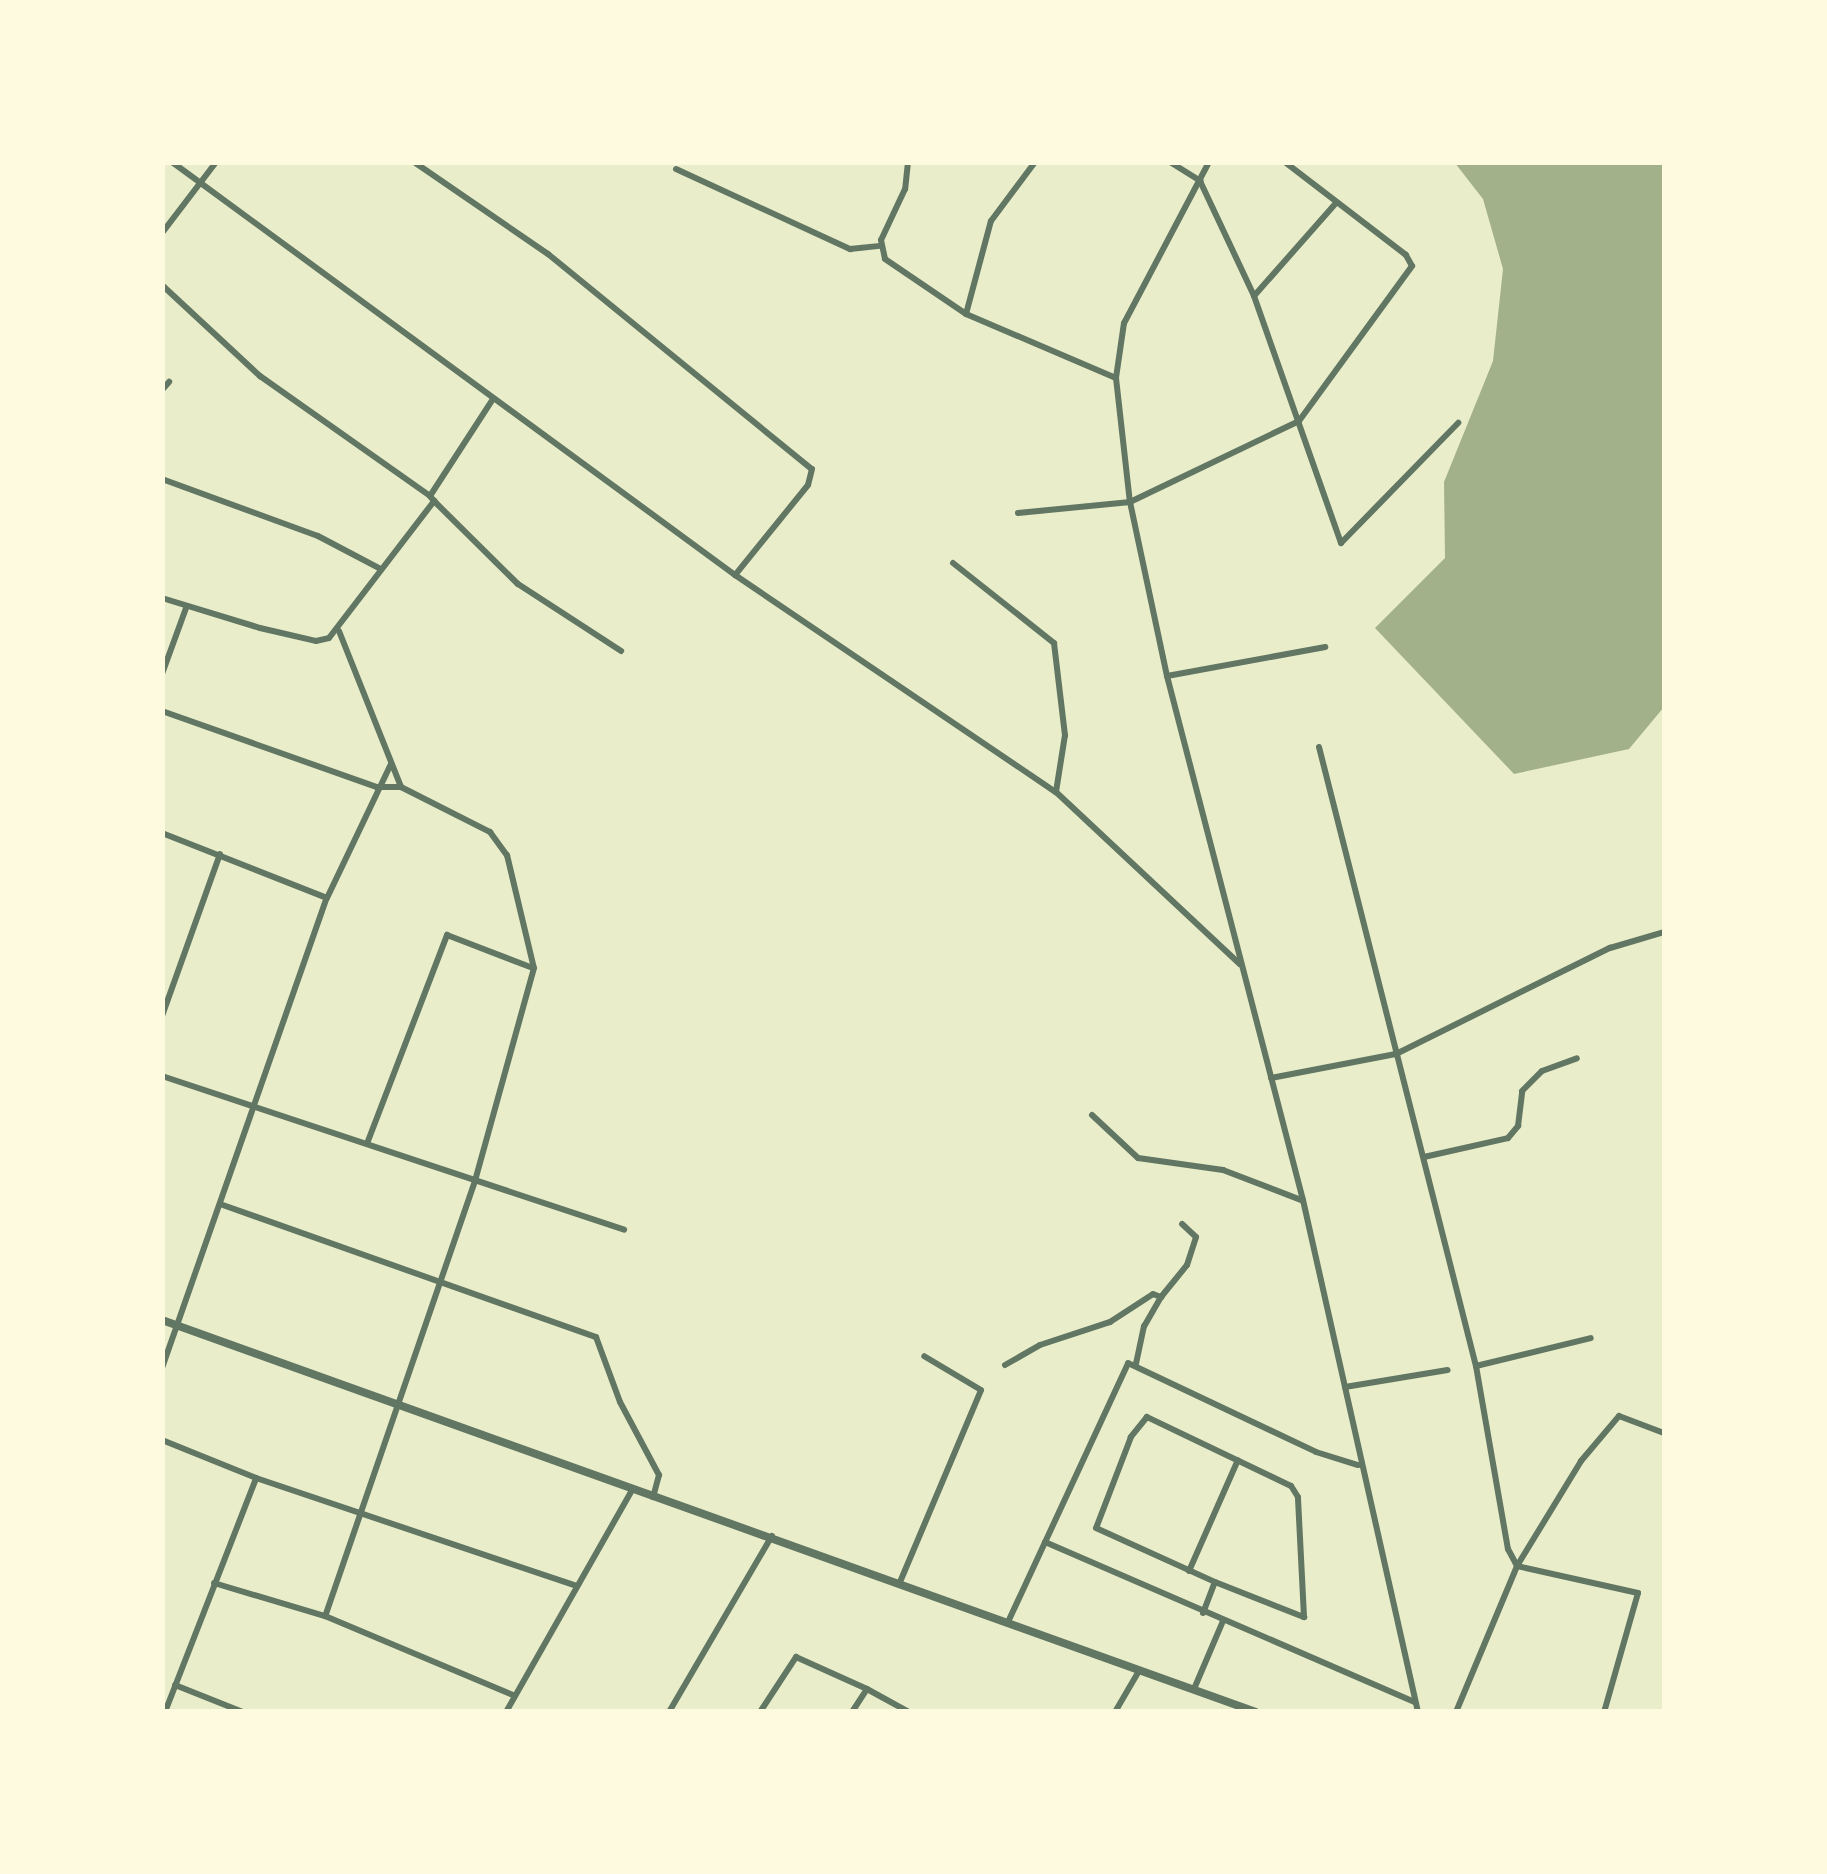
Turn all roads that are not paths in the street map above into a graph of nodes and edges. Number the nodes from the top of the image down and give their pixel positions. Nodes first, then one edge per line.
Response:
1 (172, 162) edge
2 (216, 162) edge
3 (414, 162) edge
4 (908, 162) edge
5 (1035, 162) edge
6 (1170, 162) edge
7 (1209, 162) edge
8 (1285, 162) edge
9 (676, 170) dead end
10 (1200, 181) junction
11 (200, 183) junction
12 (1338, 202) junction
13 (162, 233) edge
14 (880, 246) junction
15 (162, 285) edge
16 (1254, 296) junction
17 (966, 314) junction
18 (1116, 378) junction
19 (168, 382) dead end
20 (162, 390) edge
21 (493, 399) junction
22 (1298, 421) junction
23 (1458, 423) dead end
24 (162, 479) edge
25 (432, 498) junction
26 (1130, 502) junction
27 (1018, 513) dead end
28 (953, 562) dead end
29 (379, 568) junction
30 (735, 575) junction
31 (162, 598) edge
32 (186, 608) junction
33 (340, 630) junction
34 (1324, 647) dead end
35 (621, 652) dead end
36 (162, 674) edge
37 (1167, 676) junction
38 (162, 711) edge
39 (1318, 747) dead end
40 (391, 764) junction
41 (377, 787) junction
42 (401, 787) junction
43 (1056, 792) junction
44 (162, 833) edge
45 (220, 854) junction
46 (327, 898) junction
47 (1664, 932) edge
48 (1241, 964) junction
49 (534, 968) junction
50 (162, 1016) edge
51 (1396, 1054) junction
52 (1577, 1058) dead end
53 (162, 1076) edge
54 (1271, 1078) junction
55 (255, 1105) junction
56 (1092, 1114) dead end
57 (368, 1141) junction
58 (1424, 1158) junction
59 (475, 1181) junction
60 (1302, 1200) junction
61 (220, 1204) junction
62 (1182, 1224) dead end
63 (624, 1230) dead end
64 (442, 1280) junction
65 (1161, 1297) junction
66 (162, 1320) edge
67 (175, 1324) junction
68 (1591, 1338) dead end
69 (924, 1356) dead end
70 (1136, 1364) junction
71 (1005, 1365) dead end
72 (1476, 1366) junction
73 (162, 1368) edge
74 (1448, 1370) dead end
75 (1345, 1387) junction
76 (401, 1402) junction
77 (1664, 1432) edge
78 (162, 1440) edge
79 (1238, 1460) junction
80 (1358, 1465) junction
81 (256, 1478) junction
82 (632, 1490) junction
83 (653, 1497) junction
84 (360, 1514) junction
85 (772, 1536) junction
86 (1045, 1542) junction
87 (1517, 1566) junction
88 (1189, 1571) junction
89 (900, 1582) junction
90 (1215, 1582) junction
91 (214, 1583) junction
92 (577, 1586) junction
93 (1203, 1613) junction
94 (325, 1616) junction
95 (1008, 1622) junction
96 (1223, 1622) junction
97 (1139, 1671) junction
98 (175, 1686) junction
99 (867, 1689) junction
100 (1194, 1689) junction
101 (514, 1696) junction
102 (1416, 1702) junction
103 (165, 1712) edge
104 (243, 1712) edge
105 (506, 1712) edge
106 (669, 1712) edge
107 (760, 1712) edge
108 (852, 1712) edge
109 (909, 1712) edge
110 (1115, 1712) edge
111 (1256, 1712) edge
112 (1418, 1712) edge
113 (1456, 1712) edge
114 (1604, 1712) edge

1 - 11 street
2 - 11 street
3 - 30 street
4 - 14 street
5 - 17 street
6 - 10 street
7 - 10 street
8 - 12 street
9 - 14 street
10 - 16 street
10 - 18 street
11 - 13 street
11 - 21 street
12 - 16 street
12 - 22 street
14 - 17 street
15 - 25 street
16 - 22 street
17 - 18 street
18 - 26 street
19 - 20 street
21 - 25 street
21 - 30 street
22 - 23 street
22 - 26 street
24 - 29 street
25 - 29 street
25 - 35 street
26 - 27 street
26 - 37 street
28 - 43 street
29 - 33 street
30 - 43 street
31 - 32 street
32 - 33 street
32 - 36 street
33 - 40 street
34 - 37 street
37 - 48 street
38 - 41 street
39 - 51 street
40 - 41 street
40 - 42 street
41 - 42 street
41 - 46 street
42 - 49 street
43 - 48 street
44 - 45 street
45 - 46 street
45 - 50 street
46 - 55 street
47 - 51 street
48 - 54 street
49 - 57 street
49 - 59 street
51 - 54 street
51 - 58 street
52 - 58 street
53 - 55 street
54 - 60 street
55 - 57 street
55 - 61 street
56 - 60 street
57 - 59 street
58 - 72 street
59 - 63 street
59 - 64 street
60 - 75 street
61 - 64 street
61 - 67 street
62 - 65 street
64 - 76 street
64 - 83 street
65 - 70 street
65 - 71 street
66 - 67 street
67 - 73 street
67 - 76 street
68 - 72 street
69 - 89 street
70 - 80 street
70 - 86 street
72 - 87 street
74 - 75 street
75 - 80 street
76 - 82 street
76 - 84 street
77 - 87 street
78 - 81 street
79 - 88 street
79 - 88 street
79 - 90 street
80 - 102 street
81 - 84 street
81 - 91 street
82 - 83 street
82 - 92 street
83 - 85 street
84 - 92 street
84 - 94 street
85 - 89 street
85 - 106 street
86 - 93 street
86 - 95 street
87 - 113 street
87 - 114 street
88 - 90 street
89 - 95 street
90 - 93 street
91 - 94 street
91 - 98 street
92 - 101 street
93 - 96 street
94 - 101 street
95 - 97 street
96 - 100 street
96 - 102 street
97 - 100 street
97 - 110 street
98 - 103 street
98 - 104 street
99 - 107 street
99 - 108 street
99 - 109 street
100 - 111 street
101 - 105 street
102 - 112 street

